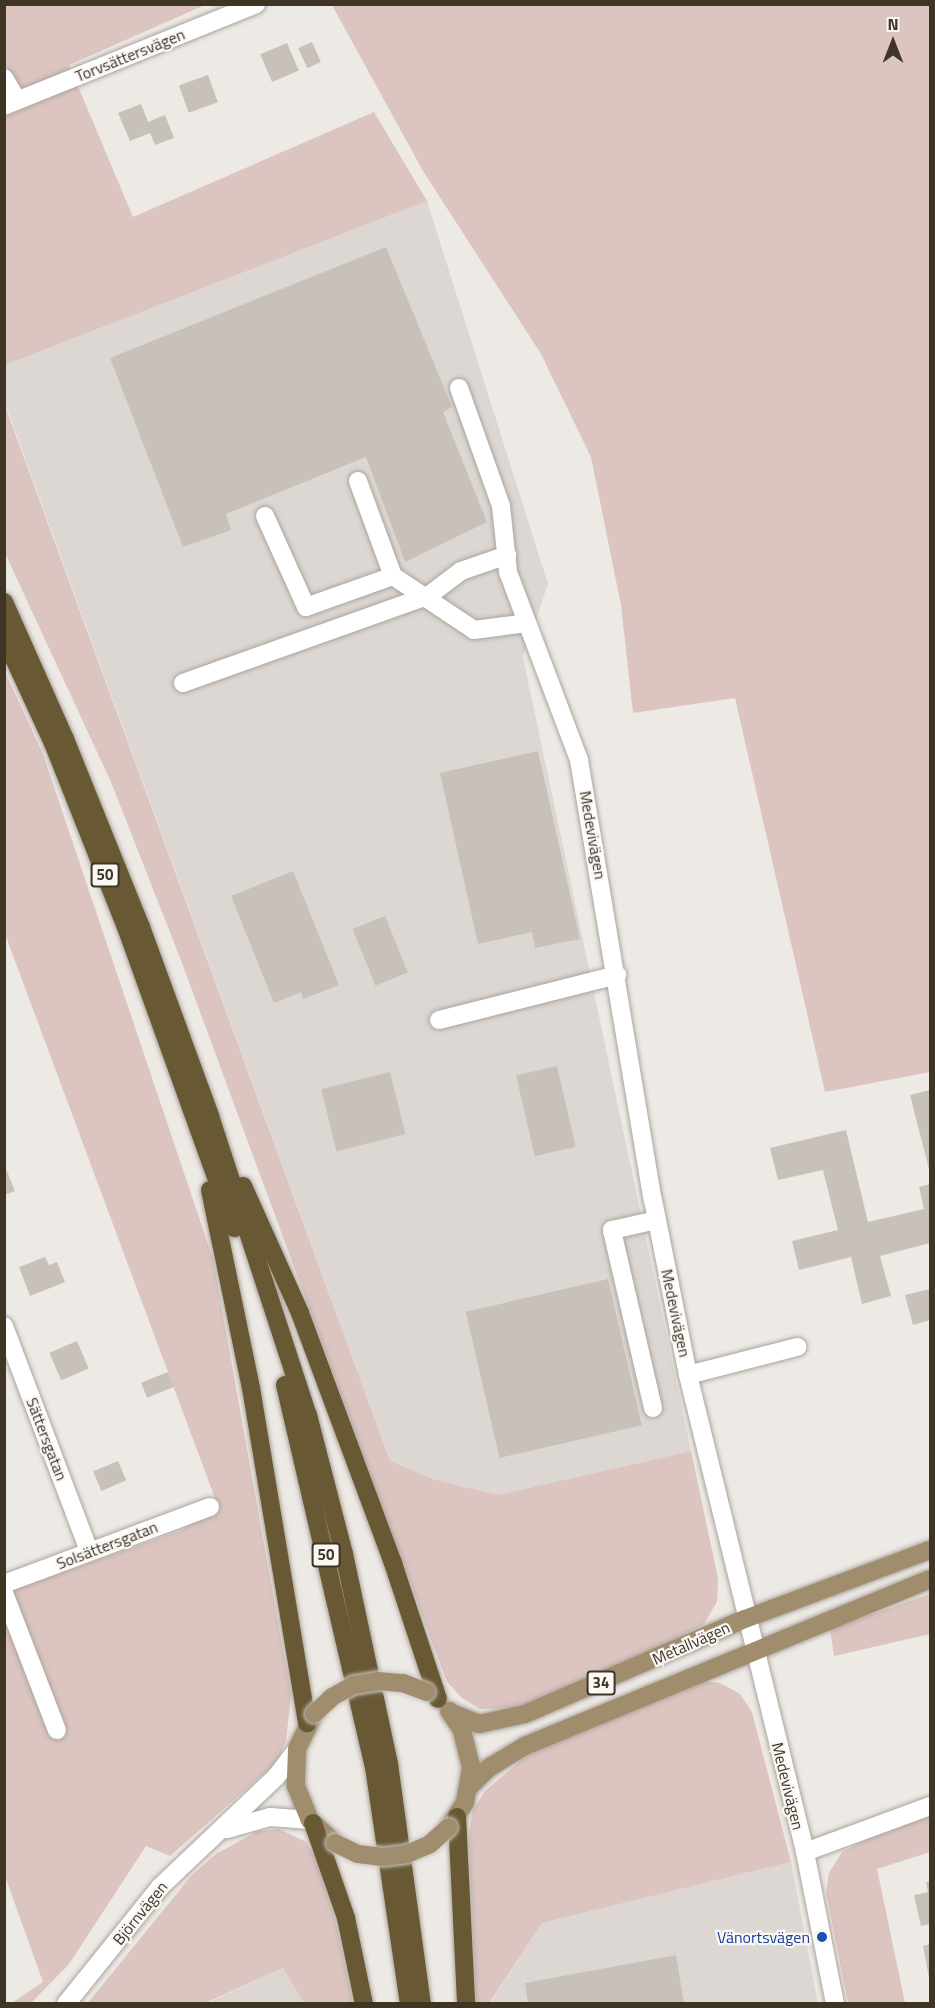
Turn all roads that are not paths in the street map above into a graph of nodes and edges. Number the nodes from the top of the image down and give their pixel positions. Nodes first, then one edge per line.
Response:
1 (256, 4) edge
2 (4, 78) edge
3 (11, 103) edge
4 (459, 388) dead end
5 (358, 481) dead end
6 (265, 516) dead end
7 (507, 555) junction
8 (393, 576) junction
9 (428, 596) junction
10 (4, 602) edge
11 (526, 623) junction
12 (4, 637) edge
13 (183, 683) dead end
14 (617, 975) junction
15 (439, 1020) dead end
16 (203, 1117) junction
17 (657, 1220) junction
18 (4, 1326) edge
19 (797, 1347) dead end
20 (688, 1375) junction
21 (653, 1408) dead end
22 (210, 1507) dead end
23 (930, 1550) edge
24 (89, 1551) junction
25 (930, 1579) edge
26 (4, 1584) edge
27 (4, 1593) edge
28 (745, 1619) junction
29 (753, 1649) junction
30 (432, 1696) junction
31 (452, 1713) junction
32 (311, 1718) junction
33 (57, 1730) dead end
34 (297, 1749) junction
35 (470, 1787) junction
36 (930, 1806) edge
37 (312, 1821) junction
38 (453, 1822) junction
39 (223, 1831) junction
40 (805, 1852) junction
41 (66, 2004) edge
42 (364, 2004) edge
43 (409, 2004) edge
44 (422, 2004) edge
45 (466, 2004) edge
46 (835, 2004) edge

1 - 3 street, Torvsättersvägen
2 - 3 street
4 - 7 street, Medevivägen
5 - 8 street
6 - 8 street
7 - 9 street
7 - 11 street, Medevivägen
8 - 9 street
9 - 11 street
9 - 13 street
10 - 16 highway, 50
11 - 14 street, Medevivägen
12 - 16 highway, 50
14 - 15 street
14 - 17 street, Medevivägen
16 - 30 highway
16 - 32 highway
16 - 43 highway, 50
16 - 44 highway, 50
17 - 20 street, Medevivägen
17 - 21 street
18 - 24 street, Sättersgatan
19 - 20 street
20 - 28 street, Medevivägen
22 - 24 street, Solsättersgatan
23 - 28 main road, Metallvägen / 34
24 - 26 street, Solsättersgatan
25 - 29 main road, Metallvägen / 34
27 - 33 street
28 - 29 street, Medevivägen
28 - 31 main road, Metallvägen / 34
29 - 35 main road, Metallvägen / 34
29 - 40 street, Medevivägen
30 - 31 main road, 34
30 - 32 main road, 34, bridge
31 - 35 main road, 34
32 - 34 main road, 34
34 - 37 main road, 34
34 - 39 street, Björnvägen
35 - 38 main road, 34
36 - 40 street
37 - 38 main road, 34, bridge
37 - 39 street, Björnvägen
37 - 42 highway
38 - 45 highway
39 - 41 street, Björnvägen
40 - 46 street, Medevivägen

